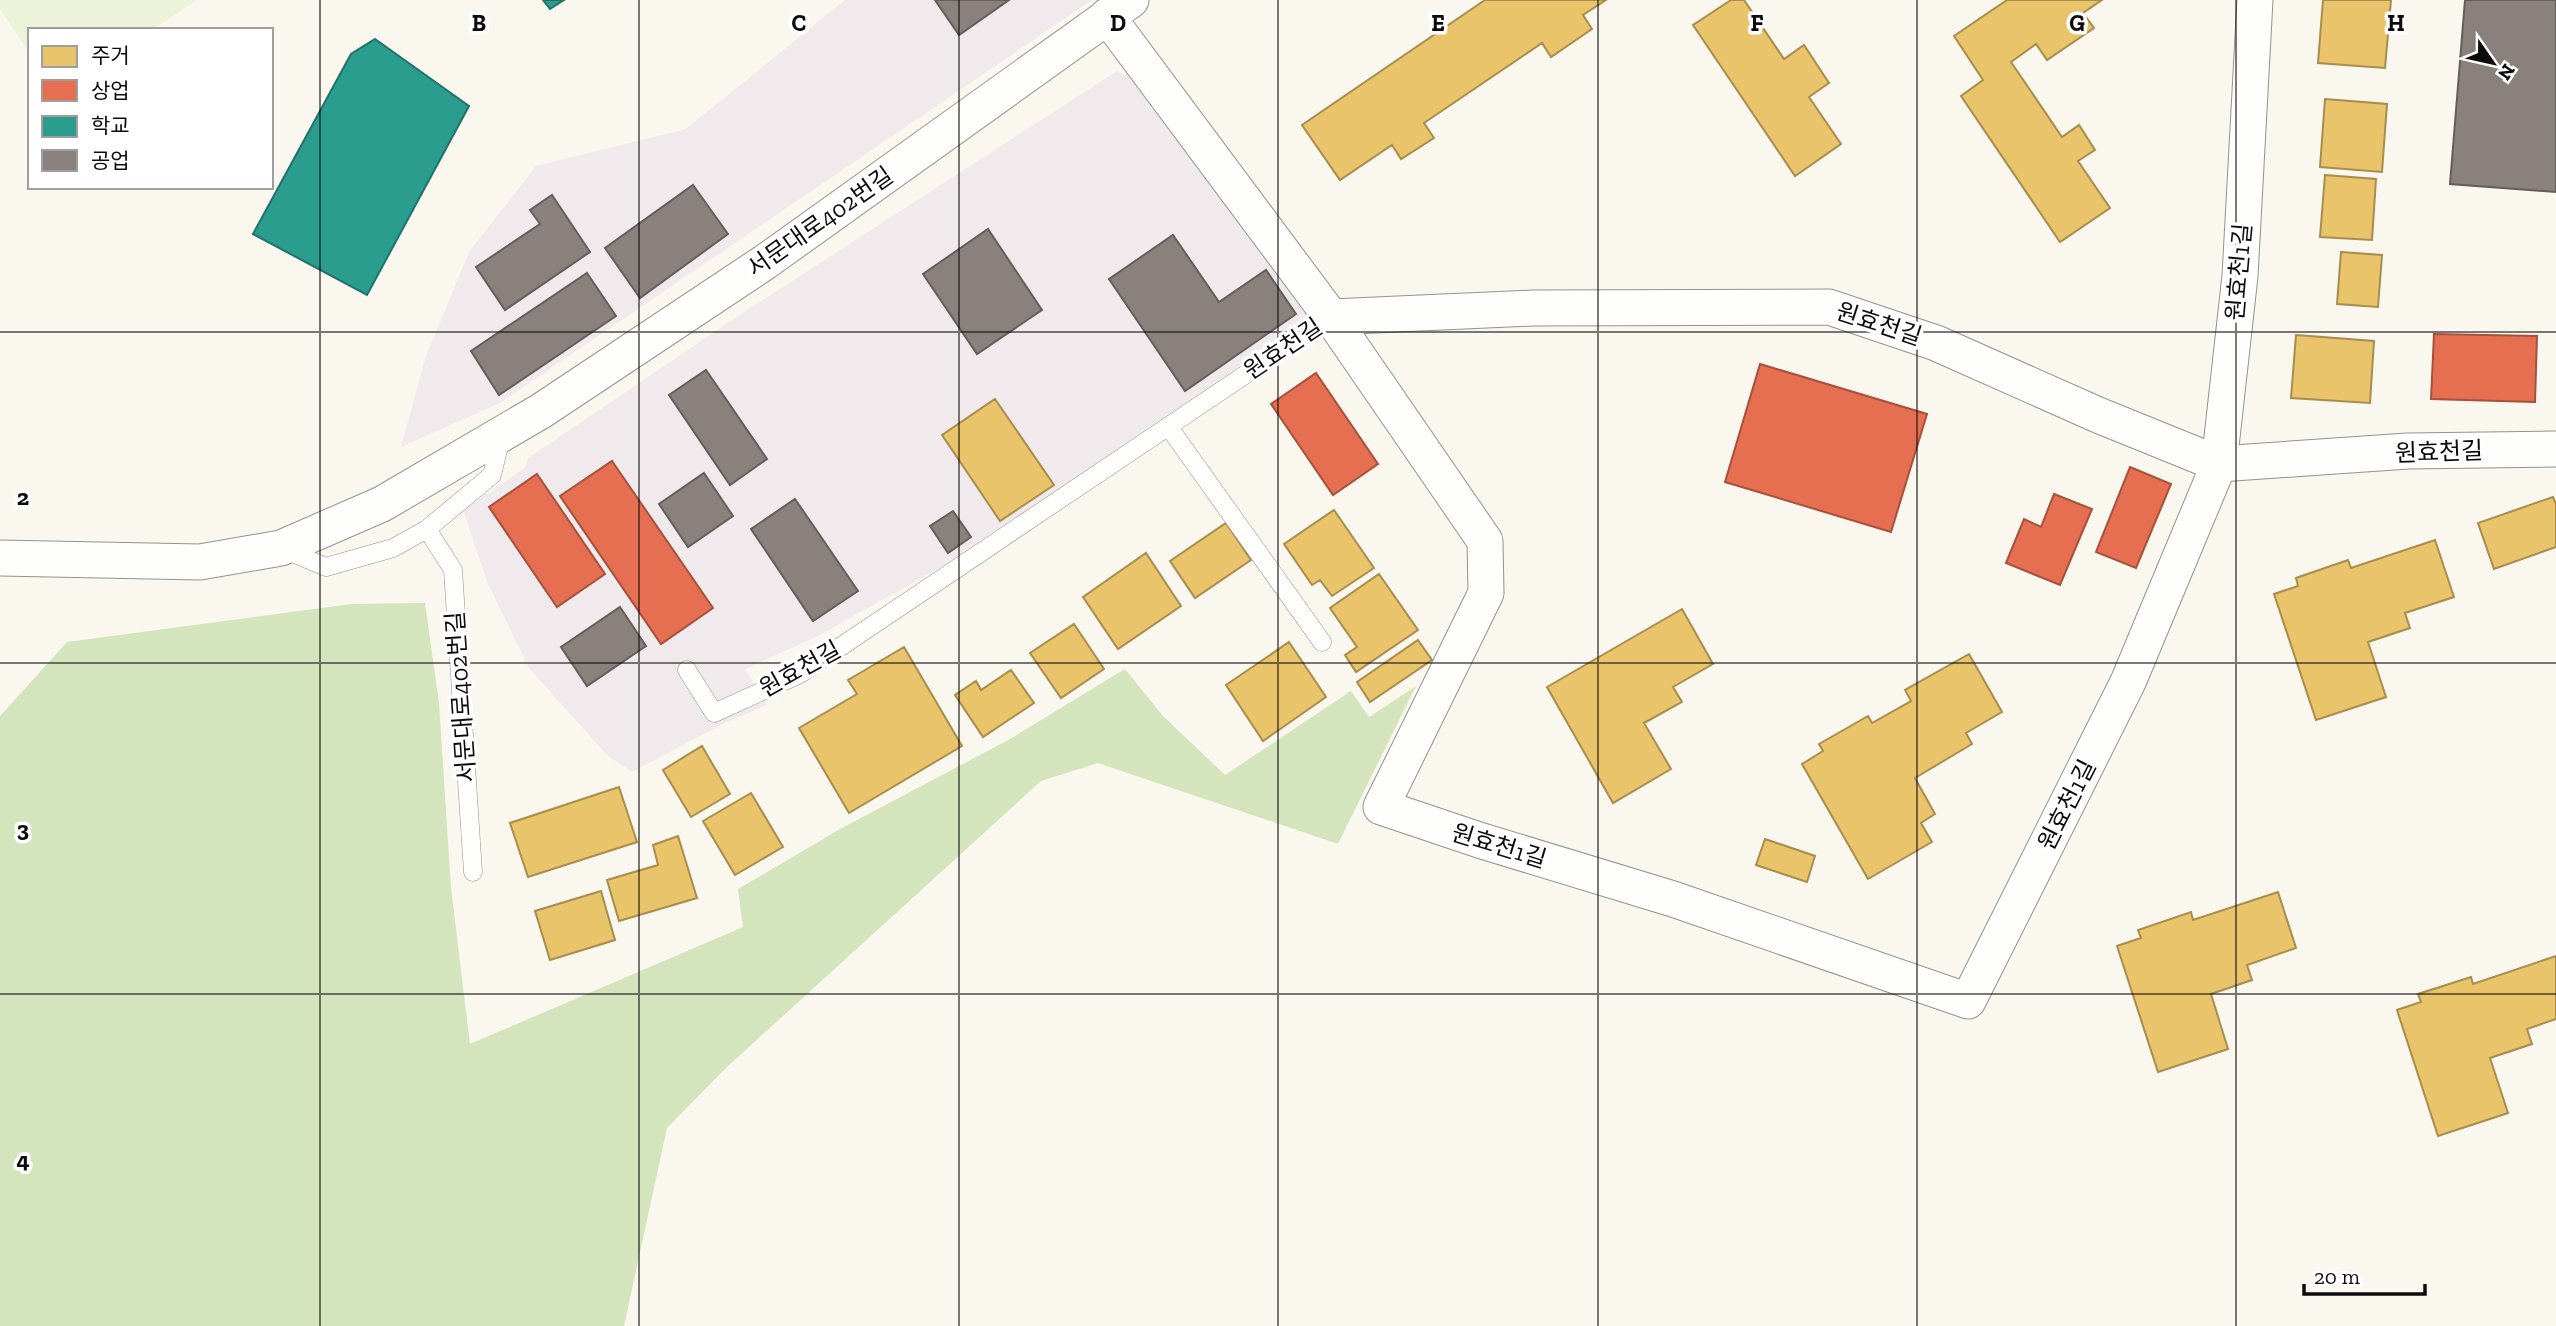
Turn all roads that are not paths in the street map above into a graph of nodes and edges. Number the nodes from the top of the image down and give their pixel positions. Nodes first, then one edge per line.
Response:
1 (2255, 0) edge
2 (1119, 8) edge
3 (1331, 317) junction
4 (1168, 426) junction
5 (502, 435) junction
6 (2556, 449) edge
7 (2219, 464) junction
8 (427, 529) junction
9 (281, 548) junction
10 (0, 558) edge
11 (1322, 642) dead end
12 (687, 670) dead end
13 (473, 872) dead end

1 - 7 street, 원효천1길
2 - 3 street
2 - 5 street, 서문대로402번길
3 - 4 lane, 원효천길
3 - 7 street, 원효천길
3 - 7 street, 원효천1길
4 - 11 lane
4 - 12 lane, 원효천길
5 - 8 lane
5 - 9 street, 서문대로402번길
6 - 7 street, 원효천길
8 - 9 lane
8 - 13 lane, 서문대로402번길
9 - 10 street, 서문대로402번길

